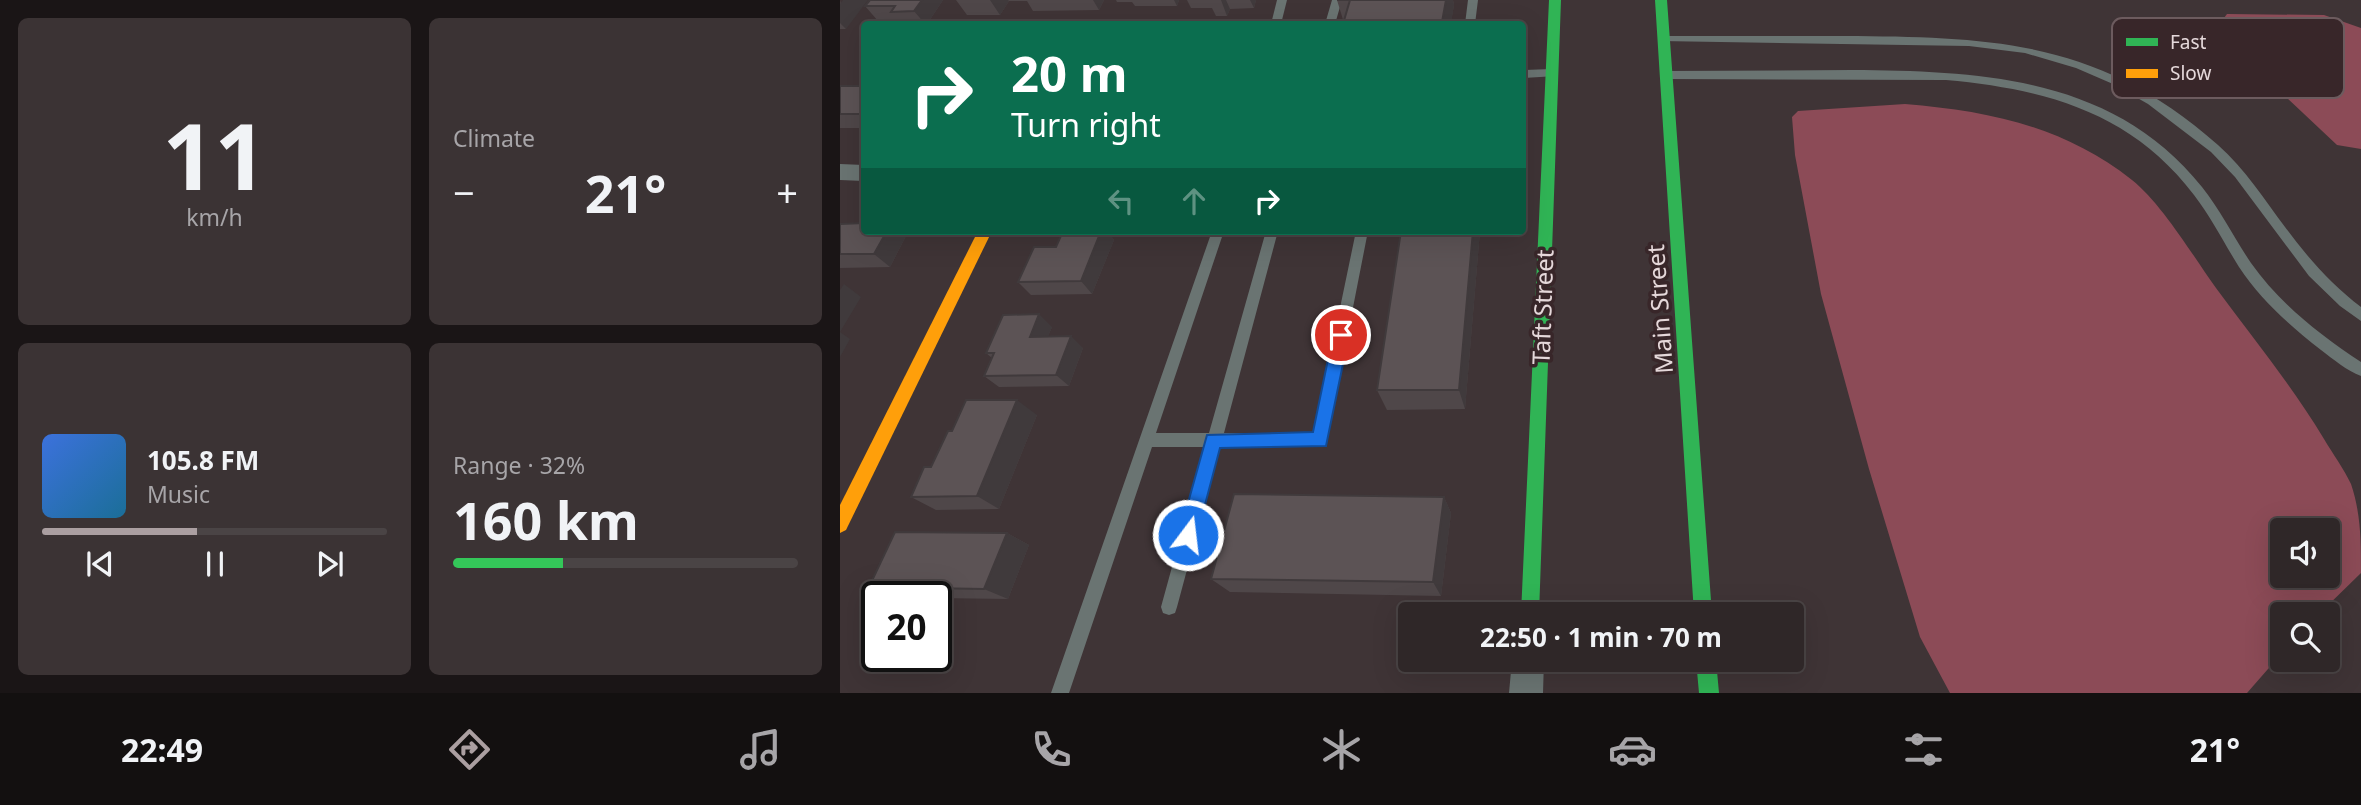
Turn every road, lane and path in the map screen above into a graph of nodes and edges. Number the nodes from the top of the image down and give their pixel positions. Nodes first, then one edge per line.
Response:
1 (1282, 0) edge
2 (1338, 0) edge
3 (1473, 0) edge
4 (1555, 0) edge
5 (1661, 0) edge
6 (1277, 21) edge
7 (1331, 21) edge
8 (1470, 21) edge
9 (1664, 39) junction
10 (1552, 73) junction
11 (1526, 74) edge
12 (1666, 75) junction
13 (2112, 80) edge
14 (2147, 98) edge
15 (840, 172) edge
16 (861, 173) edge
17 (983, 235) edge
18 (1217, 235) edge
19 (1271, 235) edge
20 (1361, 235) edge
21 (2361, 315) edge
22 (2361, 370) edge
23 (1147, 440) junction
24 (1213, 440) junction
25 (840, 524) edge
26 (1530, 602) edge
27 (1702, 602) edge
28 (1169, 607) dead end
29 (1527, 672) edge
30 (1707, 672) edge
31 (1060, 693) edge
32 (1526, 693) edge
33 (1709, 693) edge

1 - 6 lane
2 - 7 lane
3 - 8 lane
4 - 10 street, Taft Street
5 - 9 street, Main Street
9 - 12 street, Main Street
9 - 13 lane
10 - 11 lane
10 - 26 street, Taft Street
12 - 22 lane
12 - 27 street, Main Street
14 - 21 lane
15 - 16 street
17 - 25 street
18 - 23 lane
19 - 24 lane
20 - 24 lane
23 - 24 lane
23 - 31 lane
24 - 28 lane
29 - 32 street
30 - 33 street

